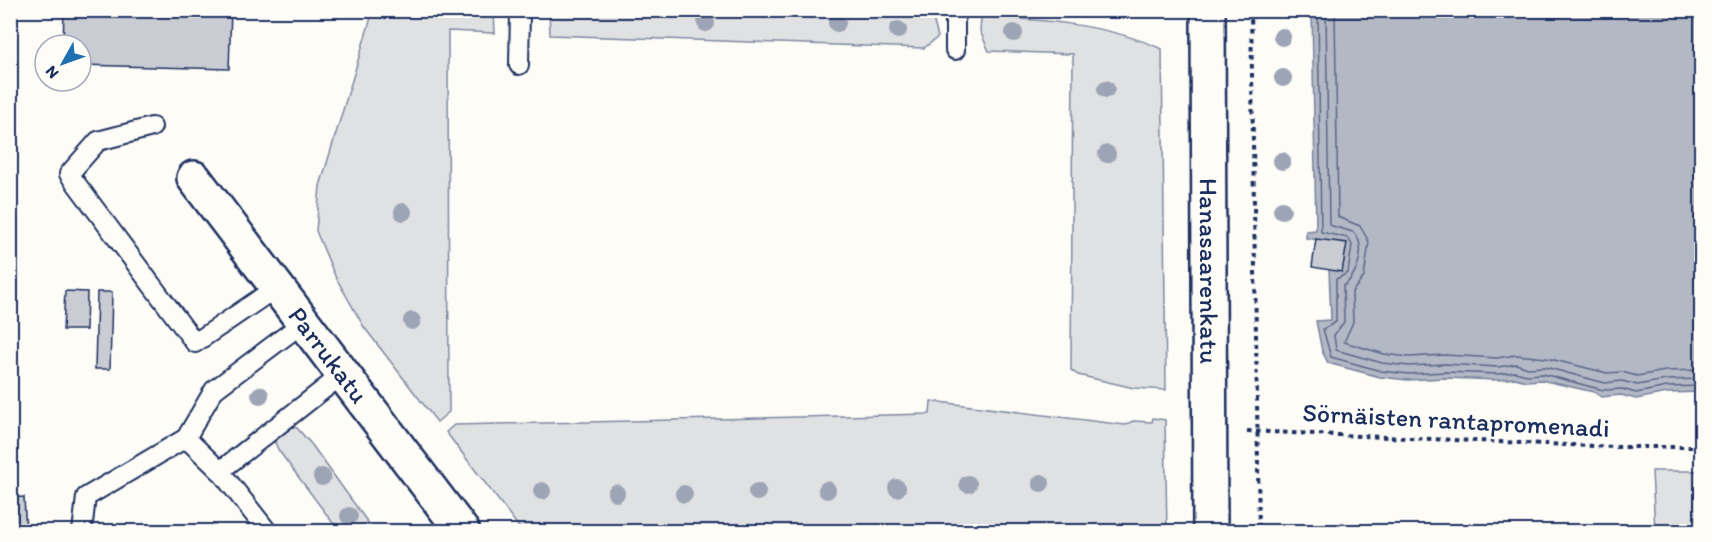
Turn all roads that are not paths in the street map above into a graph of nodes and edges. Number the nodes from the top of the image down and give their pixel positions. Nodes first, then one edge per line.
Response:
1 (520, 10) edge
2 (955, 10) edge
3 (1208, 10) edge
4 (955, 50) dead end
5 (519, 65) dead end
6 (152, 127) dead end
7 (194, 178) dead end
8 (277, 286) junction
9 (304, 322) junction
10 (343, 374) junction
11 (186, 438) junction
12 (220, 471) junction
13 (82, 531) edge
14 (268, 531) edge
15 (463, 531) edge
16 (1210, 531) edge

1 - 5 lane
2 - 4 lane
3 - 16 street, Hanasaarenkatu
6 - 8 lane
7 - 8 street, Parrukatu
8 - 9 street, Parrukatu
9 - 10 street, Parrukatu
9 - 11 lane
10 - 12 lane
10 - 15 street, Parrukatu
11 - 12 lane
11 - 13 lane
12 - 14 lane

